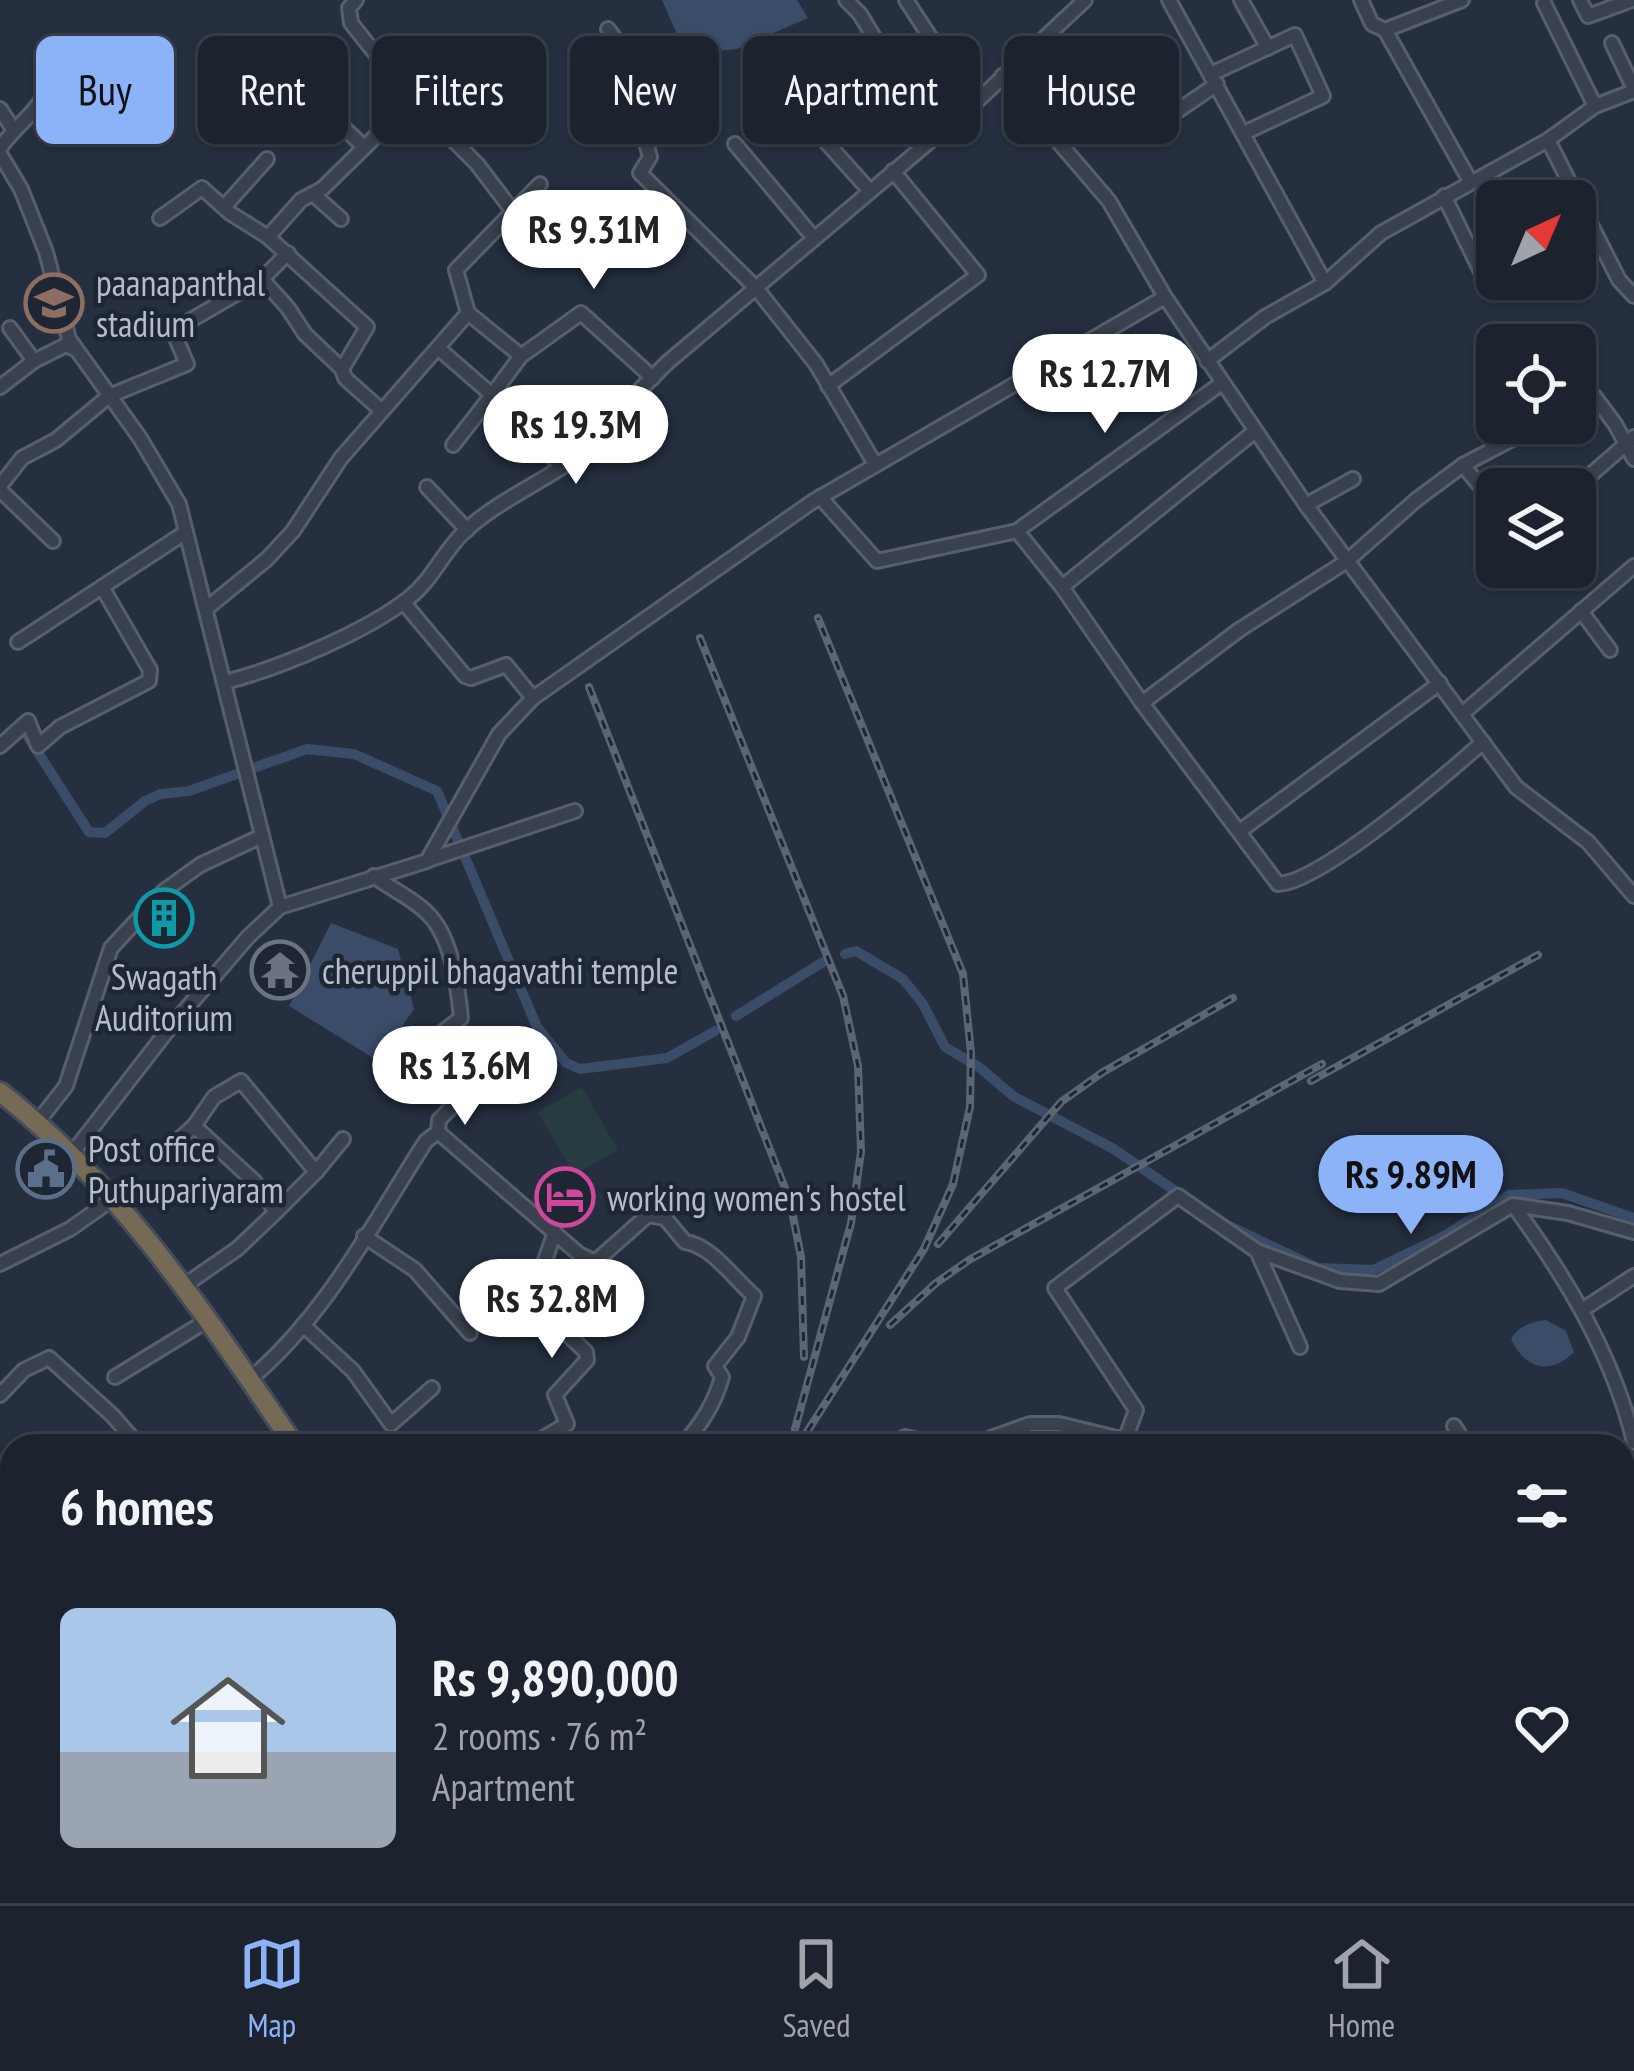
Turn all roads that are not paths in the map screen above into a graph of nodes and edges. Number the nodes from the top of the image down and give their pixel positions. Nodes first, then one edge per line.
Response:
1 (356, 0) edge
2 (846, 0) edge
3 (906, 0) edge
4 (1085, 0) edge
5 (1169, 0) edge
6 (1240, 0) edge
7 (1360, 0) edge
8 (1462, 0) edge
9 (1580, 0) edge
10 (1632, 0) edge
11 (1544, 3) dead end
12 (608, 29) dead end
13 (1385, 30) junction
14 (873, 36) edge
15 (930, 36) edge
16 (1612, 43) dead end
17 (1268, 47) junction
18 (372, 49) edge
19 (1002, 76) junction
20 (1214, 79) junction
21 (1634, 90) edge
22 (980, 98) edge
23 (1595, 106) junction
24 (1179, 108) edge
25 (0, 109) edge
26 (36, 109) edge
27 (14, 129) junction
28 (348, 132) edge
29 (1244, 133) junction
30 (372, 138) edge
31 (1547, 140) junction
32 (457, 144) edge
33 (736, 144) dead end
34 (828, 144) edge
35 (925, 144) edge
36 (364, 147) junction
37 (0, 151) edge
38 (267, 159) dead end
39 (892, 171) junction
40 (1470, 181) junction
41 (540, 184) dead end
42 (869, 190) junction
43 (313, 194) junction
44 (1444, 196) junction
45 (225, 206) junction
46 (512, 210) junction
47 (160, 218) dead end
48 (341, 220) dead end
49 (268, 236) junction
50 (813, 237) junction
51 (288, 253) junction
52 (1476, 261) edge
53 (262, 279) junction
54 (1325, 283) junction
55 (756, 288) junction
56 (1634, 296) edge
57 (1166, 297) junction
58 (468, 313) junction
59 (10, 328) dead end
60 (438, 348) junction
61 (74, 349) junction
62 (521, 356) junction
63 (34, 361) junction
64 (1207, 361) junction
65 (342, 369) junction
66 (652, 379) junction
67 (1222, 383) junction
68 (828, 386) junction
69 (0, 387) edge
70 (492, 395) junction
71 (109, 396) junction
72 (1596, 399) edge
73 (382, 411) junction
74 (1254, 432) junction
75 (1629, 441) edge
76 (1503, 444) edge
77 (453, 445) dead end
78 (1634, 459) edge
79 (875, 464) junction
80 (1463, 465) junction
81 (562, 467) junction
82 (1596, 470) edge
83 (1353, 479) dead end
84 (1476, 481) edge
85 (427, 487) dead end
86 (1, 494) edge
87 (820, 497) junction
88 (1306, 505) junction
89 (467, 530) junction
90 (1017, 531) junction
91 (186, 532) junction
92 (53, 541) dead end
93 (1348, 561) junction
94 (1634, 566) edge
95 (1062, 586) junction
96 (102, 587) junction
97 (404, 603) junction
98 (206, 609) junction
99 (1581, 611) junction
100 (18, 642) dead end
101 (1610, 650) dead end
102 (226, 682) junction
103 (1440, 683) junction
104 (533, 698) junction
105 (1142, 703) junction
106 (1462, 714) junction
107 (1483, 742) junction
108 (0, 746) edge
109 (574, 811) dead end
110 (1240, 831) junction
111 (262, 836) junction
112 (427, 861) junction
113 (374, 876) junction
114 (1632, 889) edge
115 (280, 907) junction
116 (0, 1092) edge
117 (37, 1123) junction
118 (194, 1126) junction
119 (438, 1132) junction
120 (343, 1139) dead end
121 (174, 1144) dead end
122 (71, 1154) junction
123 (316, 1172) junction
124 (114, 1198) junction
125 (1514, 1205) junction
126 (276, 1212) junction
127 (555, 1232) junction
128 (1634, 1232) edge
129 (364, 1236) junction
130 (1257, 1251) junction
131 (0, 1264) edge
132 (1634, 1276) edge
133 (184, 1285) junction
134 (1582, 1310) junction
135 (208, 1320) junction
136 (303, 1325) junction
137 (470, 1333) dead end
138 (1300, 1347) dead end
139 (115, 1377) dead end
140 (249, 1379) junction
141 (432, 1388) dead end
142 (0, 1395) edge
143 (1629, 1395) edge
144 (1454, 1426) dead end
145 (129, 1434) edge
146 (287, 1434) edge
147 (550, 1434) edge
148 (692, 1434) edge
149 (1002, 1434) edge
150 (1095, 1434) edge
151 (1129, 1434) edge
152 (1459, 1434) edge
153 (1633, 1434) edge

1 - 18 street
2 - 14 street
3 - 15 street
4 - 19 street
5 - 20 street
6 - 17 street
7 - 13 street
8 - 13 street
9 - 10 street
11 - 23 street
12 - 55 street
13 - 40 street
16 - 21 street
17 - 20 street
17 - 29 street
19 - 22 street
19 - 57 street
20 - 24 street
20 - 29 street
21 - 23 street
23 - 31 street
25 - 27 street
26 - 27 street
27 - 37 street
28 - 36 street
29 - 54 street
30 - 36 street
31 - 40 street
31 - 56 street
32 - 46 street
33 - 50 street
34 - 42 street
35 - 39 street
36 - 43 street
37 - 61 street
38 - 45 street
39 - 42 street
39 - 68 street
40 - 44 street
41 - 46 street
42 - 50 street
43 - 48 street
43 - 49 street
44 - 52 street
44 - 54 street
45 - 47 street
45 - 49 street
46 - 58 street
49 - 51 street
50 - 55 street
51 - 53 street
51 - 65 street
53 - 65 street
53 - 71 street
54 - 64 street
55 - 66 street
55 - 68 street
57 - 64 street
57 - 79 street
58 - 60 street
58 - 62 street
59 - 63 street
60 - 70 street
60 - 73 street
61 - 63 street
61 - 71 street
62 - 66 street
62 - 70 street
63 - 69 street
64 - 67 street
65 - 73 street
66 - 81 street
67 - 74 street
67 - 90 street
68 - 79 street
70 - 77 street
70 - 81 street
71 - 86 street
71 - 91 street
72 - 75 street
73 - 98 street
74 - 88 street
74 - 95 street
75 - 78 street
75 - 82 street
76 - 80 street
79 - 87 street
80 - 84 street
80 - 93 street
81 - 89 street
83 - 88 street
85 - 89 street
86 - 92 street
87 - 90 street
87 - 104 street
88 - 93 street
89 - 97 street
90 - 95 street
91 - 96 street
91 - 98 street
93 - 103 street
93 - 105 street
94 - 99 street
95 - 105 street
96 - 100 street
96 - 108 street
97 - 102 street
97 - 104 street
98 - 102 street
99 - 101 street
99 - 106 street
102 - 111 street
103 - 106 street
103 - 110 street
104 - 112 street
105 - 110 street
106 - 107 street
107 - 110 street
107 - 114 street
109 - 112 street
111 - 115 street
111 - 117 street
112 - 113 street
113 - 115 street
113 - 119 street
115 - 122 street
116 - 117 highway
117 - 122 highway
118 - 121 street
118 - 123 street
118 - 126 street
119 - 127 street
119 - 129 street
120 - 123 street
122 - 124 highway
123 - 126 street
124 - 131 street
124 - 133 highway
125 - 128 street
125 - 130 street
125 - 134 street
126 - 133 street
127 - 147 street
127 - 148 street
129 - 136 street
129 - 137 street
130 - 138 street
130 - 151 street
132 - 134 street
133 - 135 highway
134 - 143 street
135 - 139 street
135 - 140 highway
136 - 140 street
136 - 141 street
140 - 146 highway
142 - 145 street
143 - 153 street
144 - 152 street
149 - 150 street

